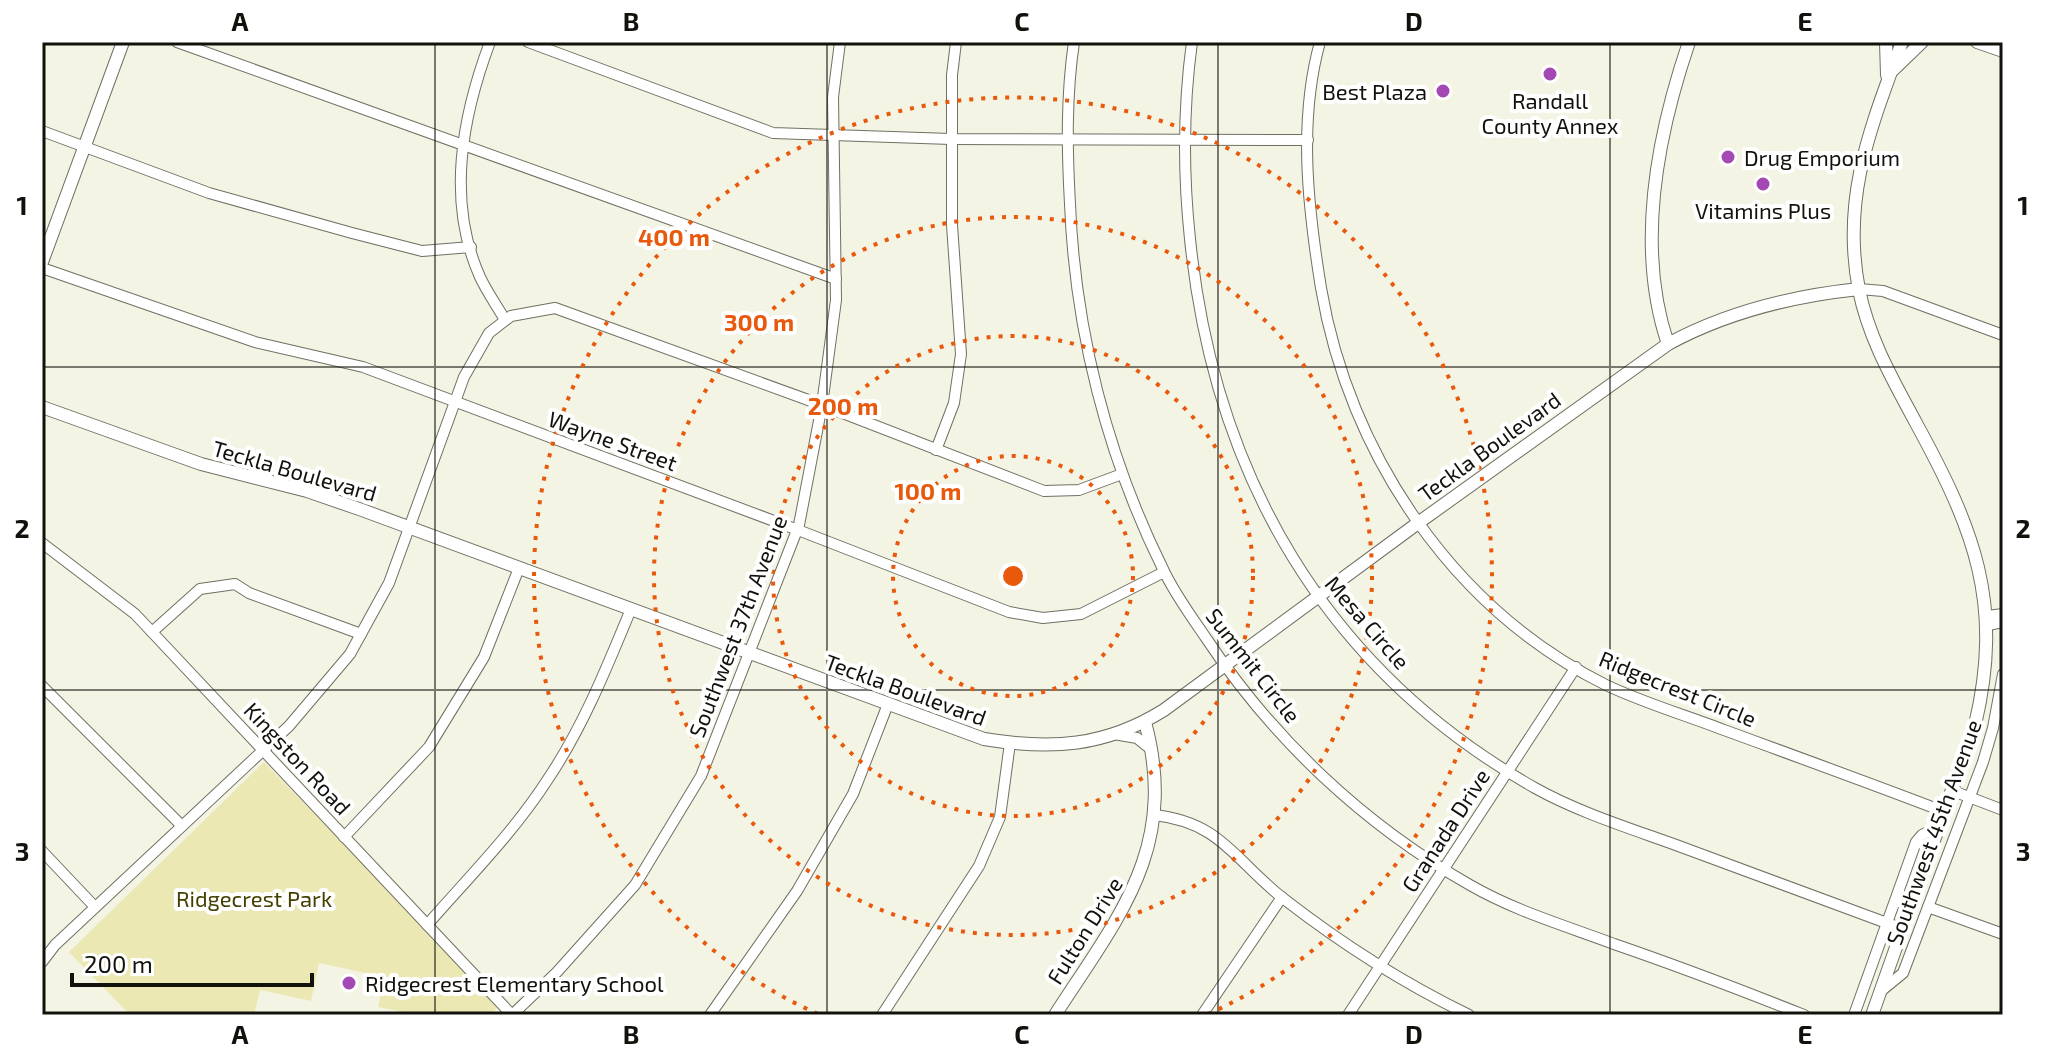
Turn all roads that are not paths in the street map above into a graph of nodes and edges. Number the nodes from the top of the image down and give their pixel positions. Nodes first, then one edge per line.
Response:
1 (123, 42) edge
2 (177, 42) edge
3 (490, 42) edge
4 (528, 42) edge
5 (840, 42) edge
6 (956, 42) edge
7 (1074, 42) edge
8 (1192, 42) edge
9 (1320, 42) edge
10 (1689, 42) edge
11 (1886, 42) edge
12 (1902, 42) edge
13 (1922, 42) edge
14 (1977, 42) edge
15 (2003, 51) edge
16 (1889, 77) junction
17 (42, 131) edge
18 (834, 135) junction
19 (951, 139) junction
20 (1185, 139) junction
21 (1068, 140) junction
22 (1308, 140) junction
23 (463, 145) junction
24 (85, 147) junction
25 (471, 247) junction
26 (42, 265) edge
27 (836, 279) junction
28 (1859, 289) junction
29 (505, 320) junction
30 (2003, 335) edge
31 (1668, 344) junction
32 (455, 402) junction
33 (822, 405) junction
34 (42, 407) edge
35 (936, 450) junction
36 (1122, 474) junction
37 (1418, 523) junction
38 (409, 527) junction
39 (798, 530) junction
40 (42, 543) edge
41 (519, 568) junction
42 (1164, 572) junction
43 (1319, 597) junction
44 (631, 609) junction
45 (2003, 614) edge
46 (1987, 621) junction
47 (2003, 622) edge
48 (152, 632) junction
49 (361, 634) junction
50 (750, 653) junction
51 (1224, 666) junction
52 (1576, 667) junction
53 (1986, 669) junction
54 (2003, 673) edge
55 (42, 686) edge
56 (2002, 693) edge
57 (888, 704) junction
58 (1145, 722) junction
59 (1114, 734) junction
60 (1010, 743) junction
61 (263, 750) junction
62 (1152, 751) junction
63 (1508, 770) junction
64 (1953, 791) junction
65 (1969, 798) junction
66 (2003, 810) edge
67 (1154, 815) junction
68 (1943, 818) junction
69 (182, 826) junction
70 (344, 837) junction
71 (42, 851) edge
72 (1928, 861) junction
73 (1943, 866) junction
74 (1444, 869) junction
75 (1282, 897) junction
76 (95, 907) junction
77 (1928, 907) junction
78 (1888, 924) junction
79 (427, 925) junction
80 (1903, 929) junction
81 (2003, 934) edge
82 (42, 962) edge
83 (1379, 967) junction
84 (1881, 991) junction
85 (1877, 1014) edge
86 (512, 1015) edge
87 (710, 1015) edge
88 (882, 1015) edge
89 (1055, 1015) edge
90 (1202, 1015) edge
91 (1348, 1015) edge
92 (1469, 1015) edge
93 (1804, 1015) edge
94 (1854, 1015) edge

1 - 24 main road
2 - 23 street
3 - 23 street
4 - 18 street
5 - 18 street, Southwest 37th Avenue
6 - 19 street
7 - 21 street, Summit Circle
8 - 20 street, Mesa Circle
9 - 22 street, Ridgecrest Circle
10 - 31 main road
11 - 16 main road
12 - 16 main road, Southwest 45th Avenue
13 - 16 main road
14 - 15 main road
16 - 28 main road, Southwest 45th Avenue
17 - 24 street
18 - 19 street
18 - 27 street, Southwest 37th Avenue
19 - 21 street
19 - 35 street
20 - 21 street
20 - 22 street
20 - 43 street, Mesa Circle
21 - 36 street, Summit Circle
22 - 37 street, Ridgecrest Circle
23 - 25 street
23 - 27 street
24 - 25 street
24 - 26 main road
25 - 29 street
26 - 32 street, Wayne Street
27 - 33 street, Southwest 37th Avenue
28 - 30 street
28 - 31 main road, Teckla Boulevard
28 - 46 main road, Southwest 45th Avenue
29 - 32 street
29 - 33 street
31 - 37 main road, Teckla Boulevard
32 - 38 street
32 - 39 street, Wayne Street
33 - 35 street
33 - 39 street, Southwest 37th Avenue
34 - 38 main road, Teckla Boulevard
35 - 36 street
36 - 42 street, Summit Circle
37 - 43 main road, Teckla Boulevard
37 - 52 street, Ridgecrest Circle
38 - 41 main road, Teckla Boulevard
38 - 49 street
39 - 42 street, Wayne Street
39 - 50 street, Southwest 37th Avenue
40 - 48 street, Kingston Road
41 - 44 main road, Teckla Boulevard
41 - 70 street
42 - 51 street, Summit Circle
43 - 51 main road, Teckla Boulevard
43 - 63 street, Mesa Circle
44 - 50 main road, Teckla Boulevard
44 - 79 street
45 - 46 street
46 - 47 street
46 - 53 main road, Southwest 45th Avenue
48 - 49 street
48 - 61 street, Kingston Road
49 - 61 street
50 - 57 main road, Teckla Boulevard
50 - 86 street, Southwest 37th Avenue
51 - 58 main road, Teckla Boulevard
51 - 74 street, Summit Circle
52 - 63 street, Granada Drive
52 - 68 street, Ridgecrest Circle
53 - 54 street
53 - 64 main road, Southwest 45th Avenue
54 - 56 street, Southwest 45th Avenue
55 - 69 street
56 - 65 street, Southwest 45th Avenue
57 - 60 main road, Teckla Boulevard
57 - 87 street
58 - 59 main road, Teckla Boulevard
58 - 62 main road, Fulton Drive
59 - 60 main road, Teckla Boulevard
59 - 62 street
60 - 88 street
61 - 69 street
61 - 70 street, Kingston Road
62 - 67 main road, Fulton Drive
63 - 74 street, Granada Drive
63 - 78 street, Mesa Circle
64 - 65 street
64 - 68 main road, Southwest 45th Avenue
65 - 66 street
65 - 73 street, Southwest 45th Avenue
67 - 75 street
67 - 89 main road, Fulton Drive
68 - 72 main road, Southwest 45th Avenue
68 - 78 street, Southwest 45th Avenue
69 - 76 street
70 - 79 street, Kingston Road
71 - 76 street
72 - 73 street
72 - 80 main road, Southwest 45th Avenue
73 - 77 street, Southwest 45th Avenue
74 - 83 street, Granada Drive
74 - 93 street, Summit Circle
75 - 83 street
75 - 90 street
76 - 82 street
77 - 81 street
77 - 84 street, Southwest 45th Avenue
78 - 80 street, Mesa Circle
78 - 94 street, Southwest 45th Avenue
79 - 86 street, Kingston Road
80 - 84 main road, Southwest 45th Avenue
83 - 91 street, Granada Drive
83 - 92 street
84 - 85 main road, Southwest 45th Avenue

